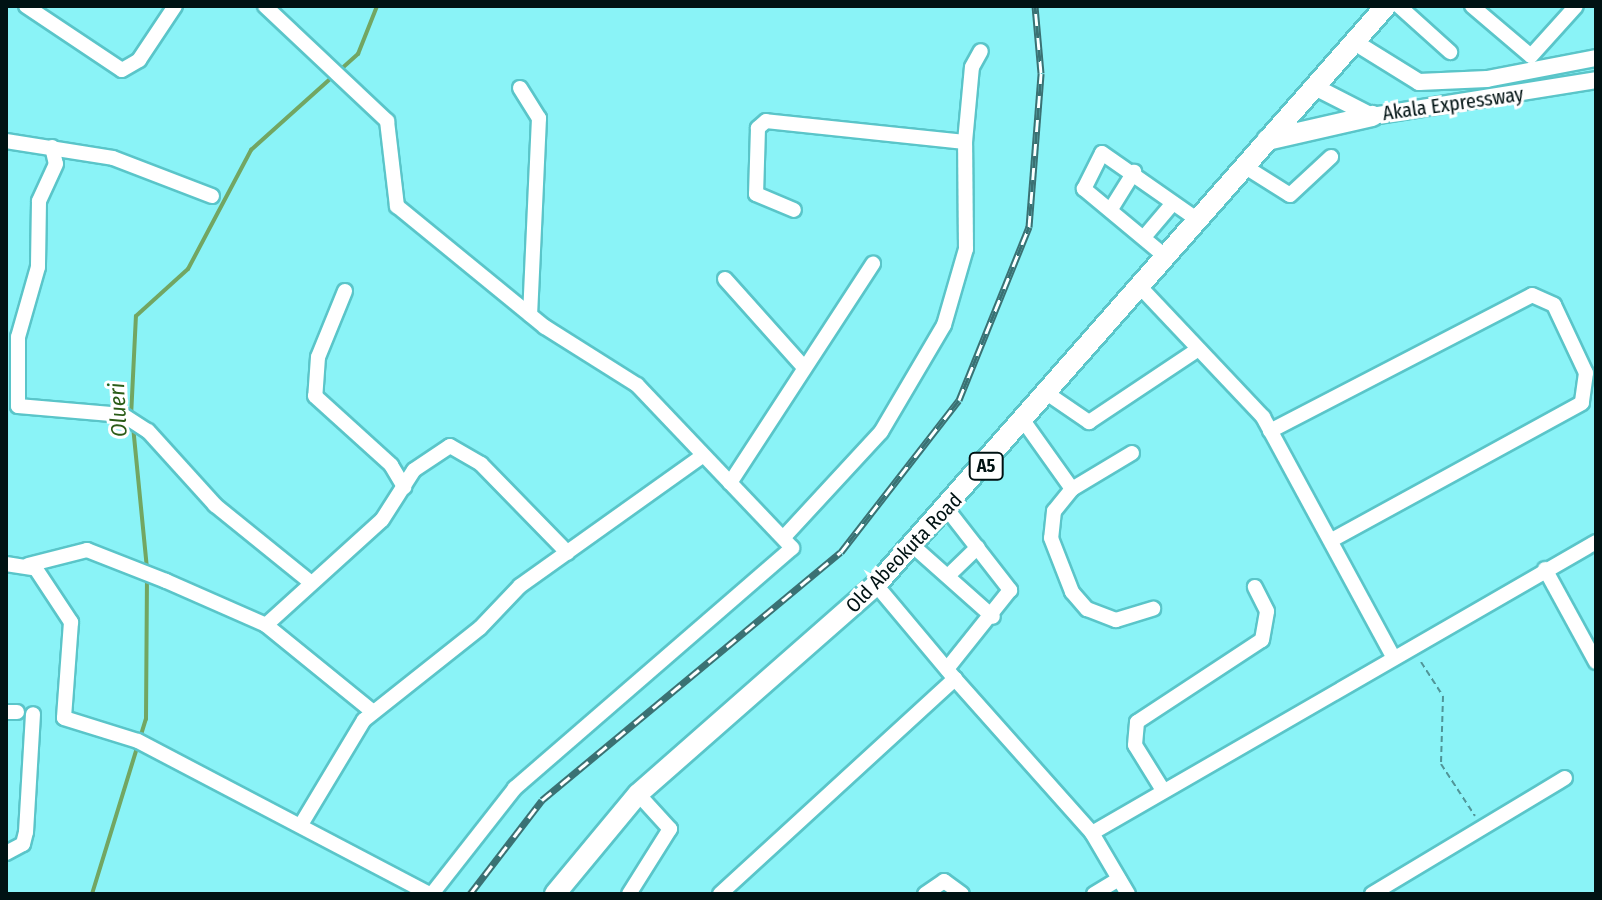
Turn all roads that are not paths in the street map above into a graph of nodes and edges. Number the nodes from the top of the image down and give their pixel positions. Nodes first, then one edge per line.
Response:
1 (26, 6) edge
2 (175, 6) edge
3 (1472, 6) edge
4 (1576, 6) edge
5 (1386, 7) edge
6 (271, 8) edge
7 (1356, 43) junction
8 (981, 51) dead end
9 (1450, 52) dead end
10 (1596, 58) edge
11 (1596, 80) edge
12 (1315, 87) junction
13 (520, 88) dead end
14 (1372, 116) junction
15 (1267, 140) junction
16 (6, 141) edge
17 (965, 142) junction
18 (52, 147) junction
19 (1331, 157) dead end
20 (1244, 166) junction
21 (1134, 172) junction
22 (212, 196) dead end
23 (1173, 203) junction
24 (1111, 209) junction
25 (794, 210) dead end
26 (1198, 220) junction
27 (1145, 236) junction
28 (1166, 257) junction
29 (873, 264) dead end
30 (725, 279) dead end
31 (1143, 290) junction
32 (345, 291) dead end
33 (530, 315) junction
34 (1194, 352) junction
35 (801, 364) junction
36 (1048, 394) junction
37 (1025, 423) junction
38 (1270, 431) junction
39 (1132, 453) dead end
40 (702, 456) junction
41 (391, 465) junction
42 (414, 470) junction
43 (730, 483) junction
44 (404, 487) junction
45 (1072, 489) junction
46 (947, 509) junction
47 (784, 537) junction
48 (1332, 540) junction
49 (1596, 542) edge
50 (912, 545) junction
51 (978, 547) junction
52 (568, 553) junction
53 (6, 564) edge
54 (28, 565) junction
55 (1545, 569) junction
56 (951, 573) junction
57 (310, 582) junction
58 (876, 585) junction
59 (1255, 587) dead end
60 (1153, 609) dead end
61 (993, 617) junction
62 (266, 625) junction
63 (1392, 655) junction
64 (1596, 662) edge
65 (951, 674) junction
66 (373, 712) junction
67 (33, 714) dead end
68 (1565, 778) dead end
69 (1161, 787) junction
70 (638, 794) junction
71 (302, 823) junction
72 (1092, 833) junction
73 (6, 853) edge
74 (1119, 879) junction
75 (431, 894) edge
76 (555, 894) edge
77 (629, 894) edge
78 (720, 894) edge
79 (925, 894) edge
80 (962, 894) edge
81 (1094, 894) edge
82 (1128, 894) edge
83 (1372, 894) edge

1 - 2 street
3 - 4 street
5 - 7 highway, Old Abeokuta Road / A5
5 - 9 street
6 - 33 street
7 - 10 main road, Akala Expressway
7 - 12 highway, Old Abeokuta Road / A5
8 - 17 street
11 - 14 main road, Akala Expressway
12 - 14 main road, Akala Expressway
12 - 15 highway, Old Abeokuta Road / A5
13 - 33 street
14 - 15 highway
15 - 20 highway, Old Abeokuta Road / A5
16 - 18 street
17 - 25 street
17 - 47 street
18 - 22 street
18 - 57 street
19 - 20 street
20 - 26 highway, Old Abeokuta Road / A5
21 - 23 street
21 - 24 street
21 - 24 street
23 - 26 street
23 - 27 street
24 - 27 street
26 - 28 highway, Old Abeokuta Road / A5
27 - 28 street
28 - 31 highway, Old Abeokuta Road / A5
29 - 35 street
30 - 35 street
31 - 34 street
31 - 36 highway, Old Abeokuta Road / A5
32 - 41 street
33 - 40 street
34 - 36 street
34 - 38 street
35 - 43 street
36 - 37 highway, Old Abeokuta Road / A5
37 - 45 street
37 - 46 highway, Old Abeokuta Road / A5
38 - 48 street
38 - 48 street
39 - 45 street
40 - 43 street
40 - 52 street
41 - 42 street
41 - 44 street
42 - 44 street
42 - 52 street
43 - 47 street
44 - 57 street
45 - 60 street
46 - 50 highway, Old Abeokuta Road / A5
46 - 51 street
47 - 75 street
48 - 63 street
49 - 55 street
50 - 56 street
50 - 58 highway, Old Abeokuta Road / A5
51 - 56 street
51 - 61 street
52 - 66 street
53 - 54 street
54 - 62 street
54 - 71 street
55 - 63 street
55 - 64 street
56 - 61 street
57 - 62 street
58 - 65 street
58 - 70 highway, Old Abeokuta Road / A5
59 - 69 street
61 - 65 street
62 - 66 street
63 - 69 street
65 - 72 street
65 - 78 street
66 - 71 street
67 - 73 street
68 - 83 street
69 - 72 street
70 - 76 highway, Old Abeokuta Road / A5
70 - 77 street
71 - 75 street
72 - 74 street
74 - 81 street
74 - 82 street
79 - 80 street

